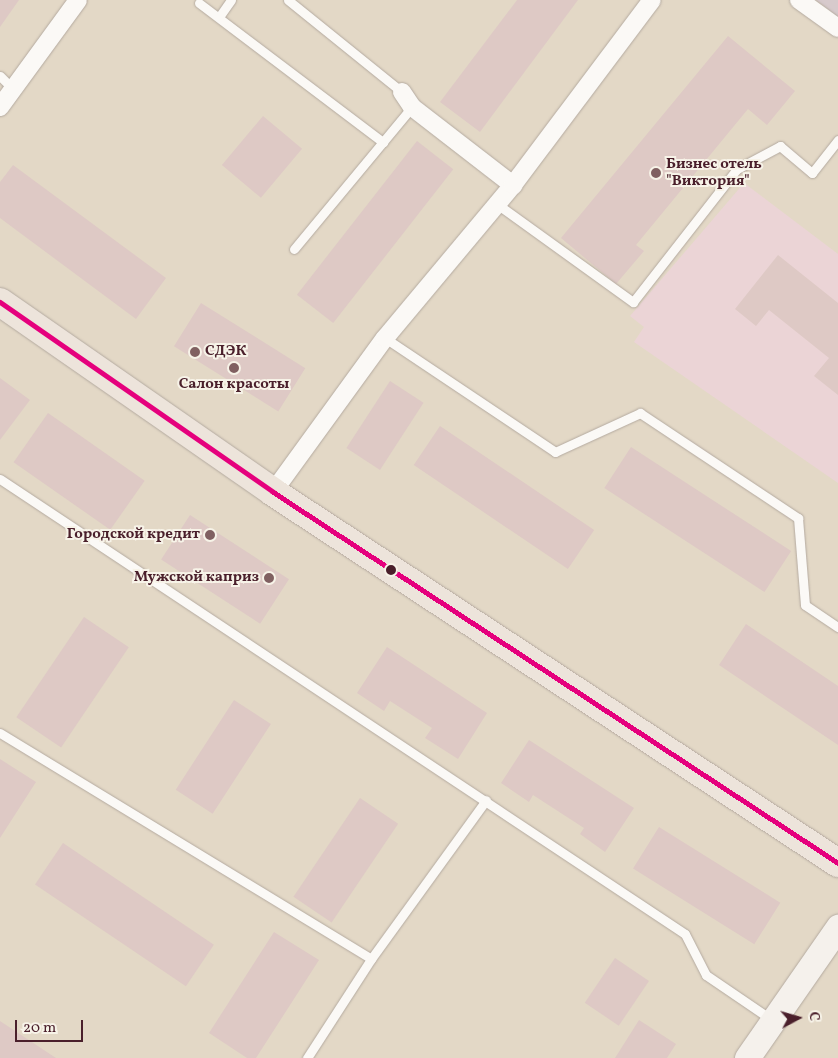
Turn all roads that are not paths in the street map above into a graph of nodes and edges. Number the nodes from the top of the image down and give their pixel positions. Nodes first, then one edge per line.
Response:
1 (78, 0) edge
2 (231, 0) edge
3 (288, 0) edge
4 (652, 0) edge
5 (799, 0) edge
6 (199, 3) dead end
7 (219, 17) junction
8 (838, 28) edge
9 (0, 76) edge
10 (14, 90) junction
11 (407, 100) junction
12 (0, 107) edge
13 (838, 140) edge
14 (383, 142) junction
15 (513, 185) junction
16 (497, 204) junction
17 (294, 249) dead end
18 (0, 302) edge
19 (385, 338) junction
20 (0, 479) edge
21 (273, 492) junction
22 (838, 628) edge
23 (0, 733) edge
24 (486, 800) junction
25 (838, 864) edge
26 (838, 927) edge
27 (371, 959) junction
28 (772, 1020) junction
29 (308, 1058) edge
30 (747, 1058) edge

1 - 10 street
2 - 7 lane
3 - 11 lane
4 - 15 street
5 - 8 street
6 - 7 lane
7 - 14 lane
9 - 10 lane
10 - 12 street
11 - 14 lane
11 - 15 street
13 - 16 lane
14 - 17 lane
15 - 16 street
16 - 19 street
18 - 21 main road
19 - 21 street
19 - 22 lane
20 - 24 lane
21 - 25 main road
23 - 27 lane
24 - 27 lane
24 - 28 lane
26 - 28 main road
27 - 29 lane
28 - 30 main road

